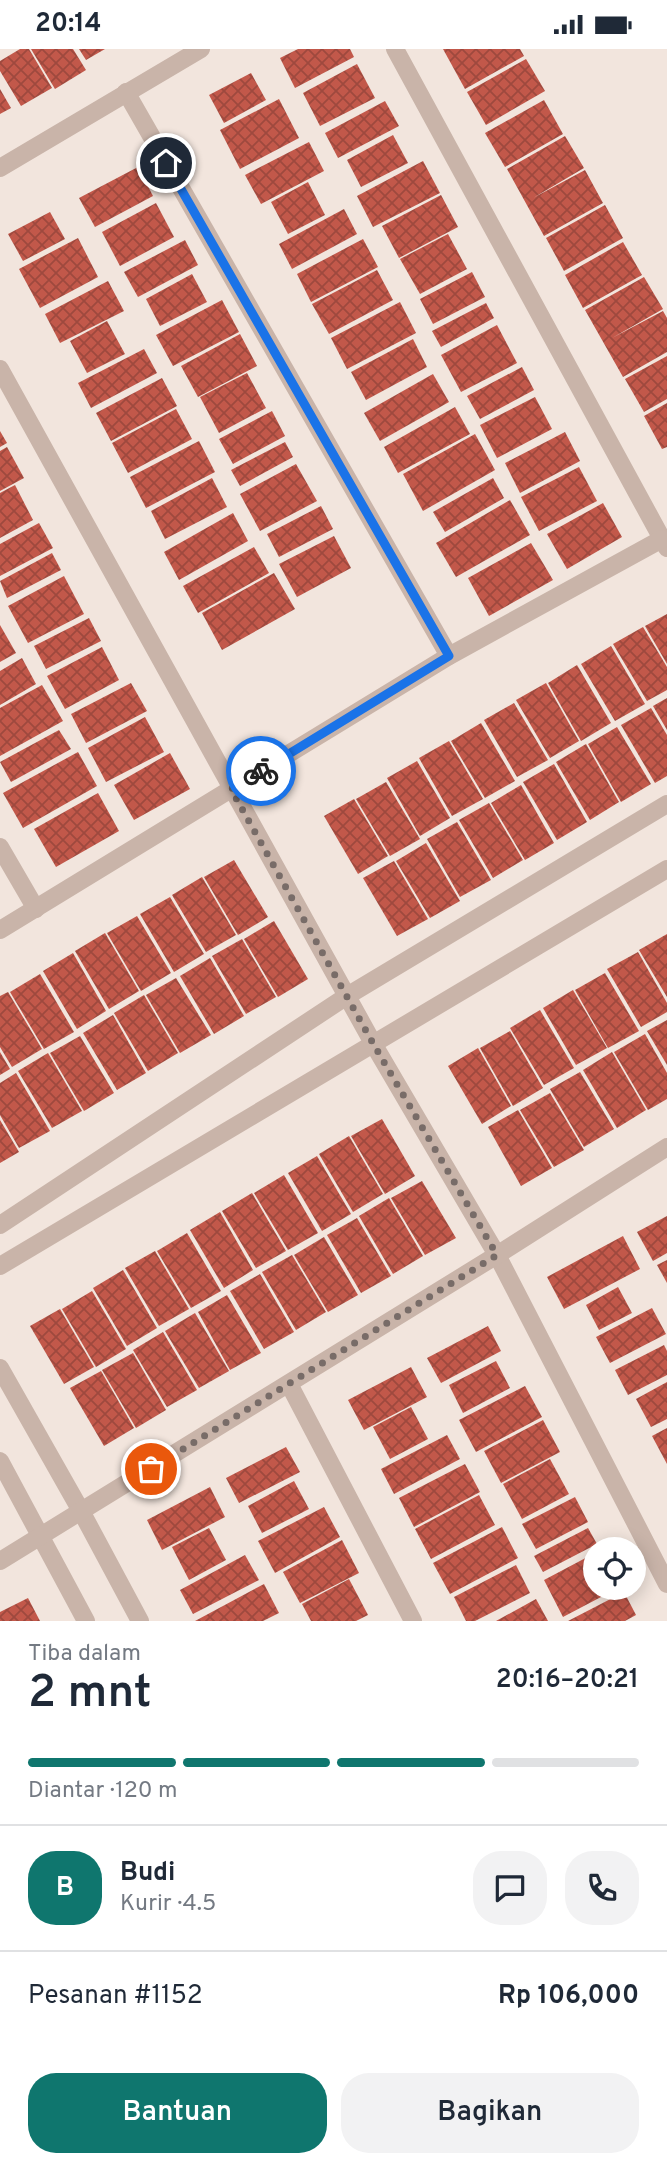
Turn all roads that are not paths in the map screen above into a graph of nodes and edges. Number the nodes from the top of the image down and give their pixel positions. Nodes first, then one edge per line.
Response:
1 (201, 49) edge
2 (395, 49) edge
3 (126, 92) junction
4 (0, 167) edge
5 (0, 369) edge
6 (664, 544) edge
7 (449, 656) junction
8 (231, 789) junction
9 (667, 804) edge
10 (0, 847) edge
11 (667, 869) edge
12 (36, 909) junction
13 (0, 930) edge
14 (347, 996) junction
15 (374, 1045) junction
16 (667, 1147) edge
17 (0, 1225) edge
18 (497, 1255) junction
19 (0, 1266) edge
20 (0, 1369) edge
21 (289, 1384) junction
22 (0, 1461) edge
23 (82, 1511) junction
24 (39, 1536) junction
25 (0, 1561) edge
26 (667, 1584) edge
27 (86, 1621) edge
28 (140, 1621) edge
29 (413, 1621) edge

1 - 3 street
2 - 6 street
3 - 4 street
3 - 7 street
5 - 8 street
6 - 7 street
7 - 8 street
8 - 12 street
8 - 14 street
9 - 14 street
10 - 12 street
11 - 15 street
12 - 13 street
14 - 15 street
14 - 17 street
15 - 18 street
15 - 19 street
16 - 18 street
18 - 21 street
18 - 26 street
20 - 23 street
21 - 23 street
21 - 29 street
22 - 24 street
23 - 24 street
23 - 28 street
24 - 25 street
24 - 27 street

